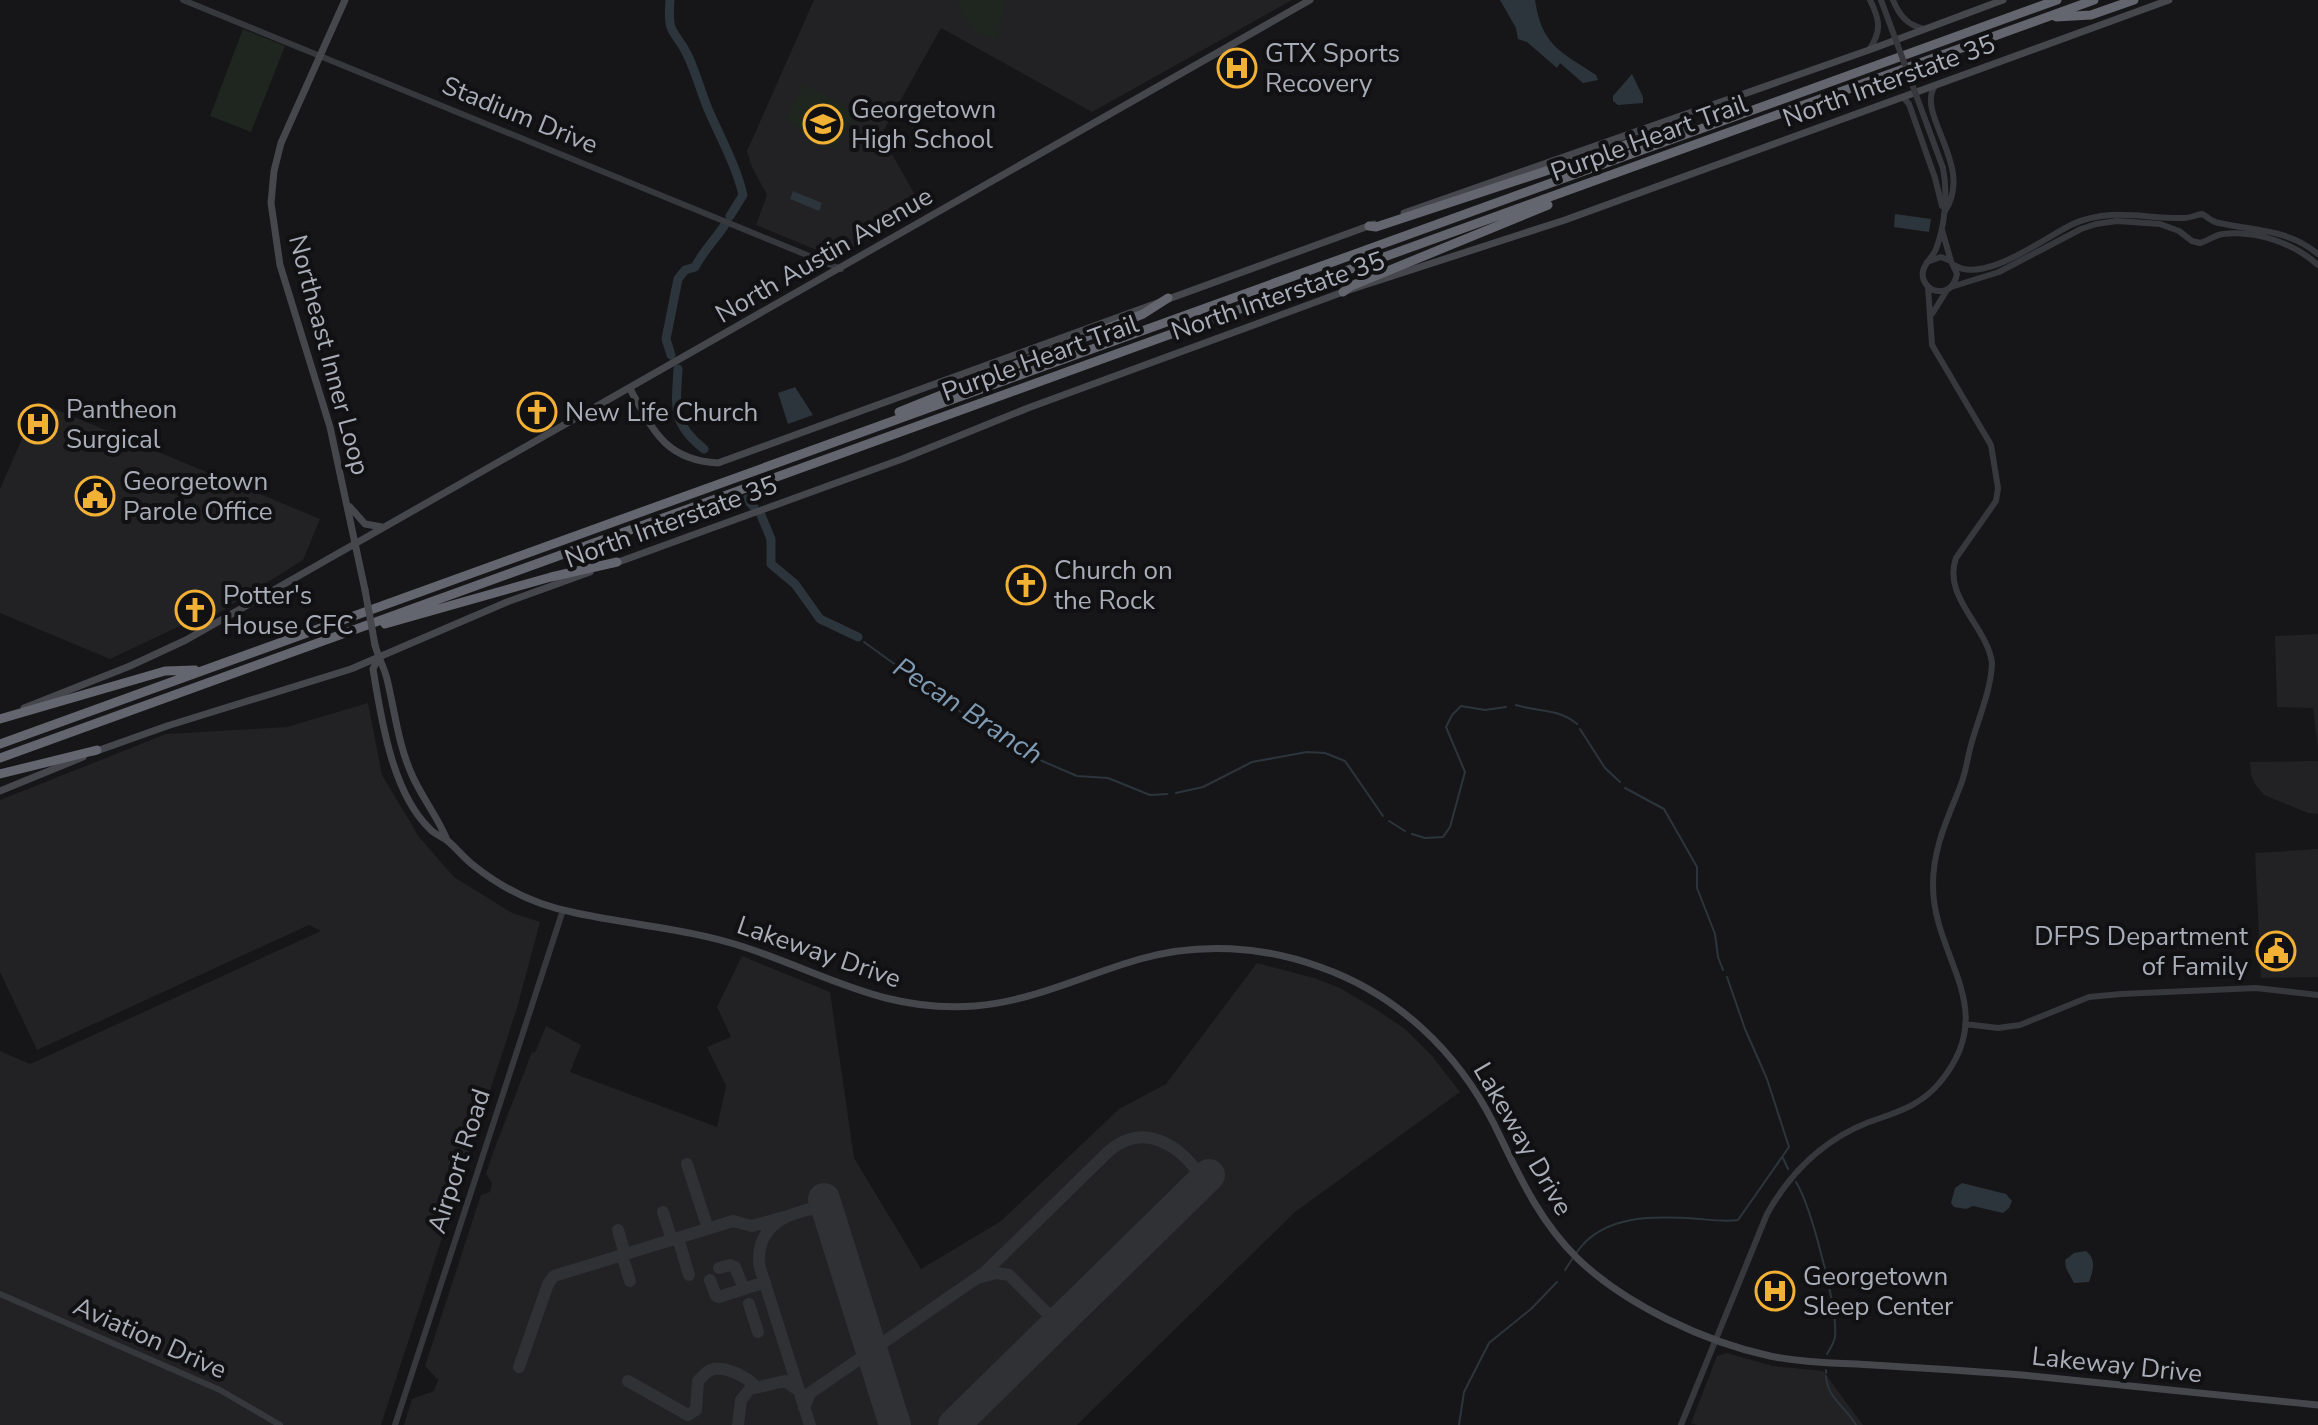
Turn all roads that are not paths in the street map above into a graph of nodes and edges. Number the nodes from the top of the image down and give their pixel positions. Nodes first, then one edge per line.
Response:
1 (183, 0) edge
2 (345, 0) edge
3 (1310, 0) edge
4 (1870, 0) edge
5 (1881, 0) edge
6 (1893, 0) edge
7 (2003, 0) edge
8 (2057, 0) edge
9 (2094, 0) edge
10 (2134, 0) edge
11 (2169, 0) edge
12 (1902, 17) junction
13 (2044, 18) junction
14 (1879, 24) junction
15 (1924, 29) junction
16 (1869, 50) junction
17 (320, 55) junction
18 (1935, 86) junction
19 (1903, 97) junction
20 (1929, 101) junction
21 (1911, 107) junction
22 (1705, 128) junction
23 (1605, 178) junction
24 (1943, 214) junction
25 (2189, 218) junction
26 (2212, 221) junction
27 (1369, 226) junction
28 (1942, 228) junction
29 (2187, 235) junction
30 (2212, 236) junction
31 (2318, 254) edge
32 (1927, 262) junction
33 (1953, 263) junction
34 (2318, 265) edge
35 (841, 269) junction
36 (1928, 287) junction
37 (1950, 288) junction
38 (1343, 292) junction
39 (1168, 298) junction
40 (1932, 314) junction
41 (630, 389) junction
42 (837, 441) junction
43 (348, 504) junction
44 (384, 527) junction
45 (355, 542) junction
46 (617, 562) junction
47 (345, 632) junction
48 (378, 659) junction
49 (351, 669) junction
50 (202, 670) junction
51 (374, 678) junction
52 (0, 718) edge
53 (0, 744) edge
54 (97, 750) junction
55 (0, 758) edge
56 (0, 774) edge
57 (0, 791) edge
58 (447, 840) junction
59 (563, 910) junction
60 (2318, 995) edge
61 (1965, 1024) junction
62 (0, 1294) edge
63 (1716, 1338) junction
64 (2318, 1405) edge
65 (280, 1425) edge
66 (395, 1425) edge
67 (1681, 1425) edge

1 - 17 street, Stadium Drive
2 - 17 main road, Northeast Inner Loop
3 - 35 main road, North Austin Avenue
4 - 14 street
5 - 24 street, bridge
6 - 12 street
7 - 15 main road, North Interstate 35
8 - 22 highway, Purple Heart Trail
9 - 13 highway, Purple Heart Trail
10 - 13 highway
11 - 18 main road, North Interstate 35
12 - 14 street
12 - 15 street
13 - 23 highway, Purple Heart Trail
14 - 16 street
15 - 16 main road, North Interstate 35
16 - 27 main road, North Interstate 35
17 - 35 street, Stadium Drive
17 - 43 main road, Northeast Inner Loop
18 - 19 main road, North Interstate 35
18 - 20 street
19 - 21 street
19 - 38 main road, North Interstate 35
20 - 21 street
20 - 24 street
21 - 24 street
22 - 27 highway
22 - 42 highway, Purple Heart Trail
23 - 38 highway
23 - 47 highway, Purple Heart Trail
24 - 28 street
25 - 26 street
25 - 29 street
25 - 33 street
26 - 30 street
26 - 31 street
27 - 39 main road, North Interstate 35
28 - 32 street
28 - 33 street
29 - 30 street
29 - 37 street
30 - 34 street
32 - 33 street
32 - 36 street
33 - 37 street
35 - 41 main road, North Austin Avenue
36 - 37 street
36 - 40 street
37 - 40 street
38 - 46 main road, North Interstate 35
39 - 41 main road, North Interstate 35
39 - 42 highway
40 - 61 street
41 - 44 main road, North Austin Avenue
42 - 50 highway, Purple Heart Trail
43 - 44 main road
43 - 45 main road, Northeast Inner Loop
44 - 45 main road, North Austin Avenue
45 - 48 main road, Lakeway Drive, bridge
45 - 52 main road
46 - 47 highway
46 - 48 main road, North Interstate 35
47 - 55 highway, Purple Heart Trail
48 - 49 main road, North Interstate 35
48 - 51 main road, Lakeway Drive
48 - 58 main road, Lakeway Drive
49 - 51 main road
49 - 54 main road, North Interstate 35
50 - 52 highway
50 - 53 highway, Purple Heart Trail
51 - 58 main road, Lakeway Drive
54 - 56 highway
54 - 57 main road, North Interstate 35
58 - 59 main road, Lakeway Drive
59 - 63 main road, Lakeway Drive
59 - 66 street, Airport Road
60 - 61 street
61 - 63 street
62 - 65 street, Aviation Drive
63 - 64 main road, Lakeway Drive
63 - 67 street

